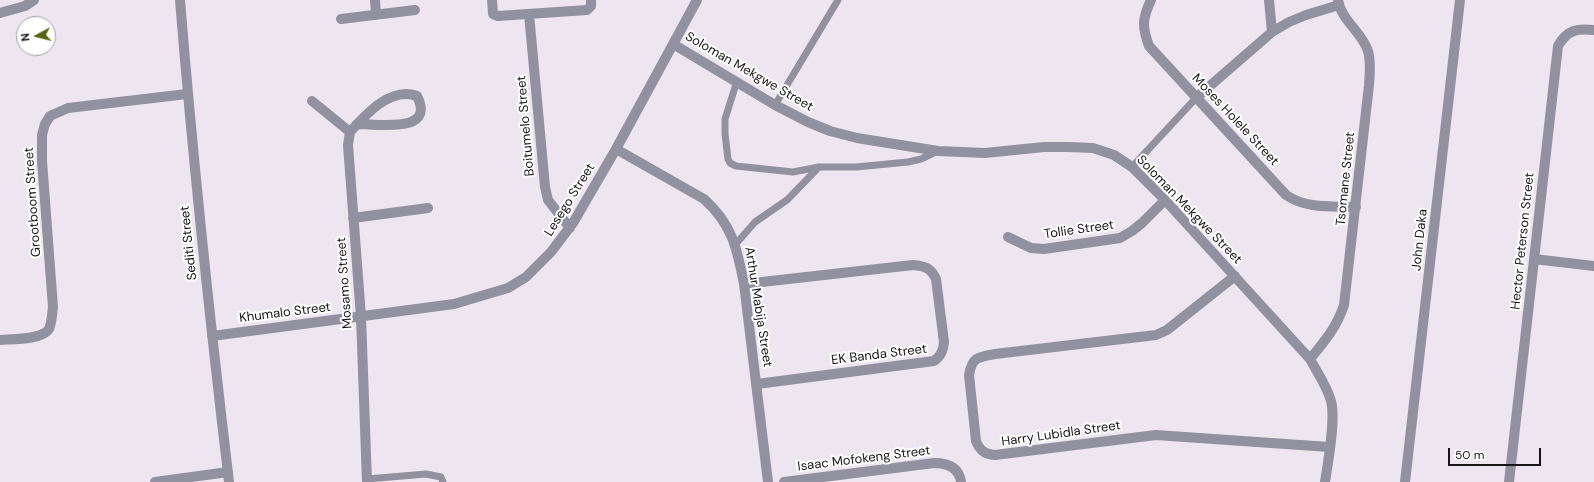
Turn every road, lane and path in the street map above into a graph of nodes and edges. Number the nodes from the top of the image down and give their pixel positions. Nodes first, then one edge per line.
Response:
1 (34, 0) edge
2 (180, 0) edge
3 (375, 0) edge
4 (492, 0) edge
5 (591, 0) edge
6 (697, 0) edge
7 (838, 0) edge
8 (1150, 0) edge
9 (1269, 0) edge
10 (1460, 0) edge
11 (1338, 2) edge
12 (414, 10) dead end
13 (0, 13) edge
14 (529, 14) junction
15 (376, 15) junction
16 (341, 19) dead end
17 (1594, 30) edge
18 (1272, 32) junction
19 (673, 44) junction
20 (737, 81) junction
21 (187, 94) junction
22 (1196, 98) junction
23 (312, 101) dead end
24 (775, 105) junction
25 (357, 124) junction
26 (350, 132) junction
27 (616, 149) junction
28 (938, 151) junction
29 (819, 167) junction
30 (1132, 167) junction
31 (1165, 200) junction
32 (1356, 207) junction
33 (428, 208) dead end
34 (353, 218) junction
35 (570, 228) junction
36 (1008, 237) dead end
37 (735, 245) junction
38 (1534, 259) junction
39 (1594, 266) edge
40 (1235, 276) junction
41 (744, 284) junction
42 (361, 317) junction
43 (212, 336) junction
44 (0, 340) edge
45 (1310, 359) junction
46 (757, 384) junction
47 (1329, 447) junction
48 (229, 477) edge
49 (367, 481) edge
50 (155, 482) edge
51 (442, 482) edge
52 (768, 482) edge
53 (784, 482) edge
54 (961, 482) edge
55 (1325, 482) edge
56 (1405, 482) edge
57 (1509, 482) edge

1 - 13 street
2 - 21 street, Sediti Street
3 - 15 street
4 - 14 street
5 - 14 street
6 - 19 street, Lesego Street
7 - 24 lane
8 - 22 street, Moses Holele Street
9 - 18 street
10 - 56 street, John Daka
11 - 18 street
11 - 32 street, Tsomane Street
12 - 15 street
14 - 35 street, Boitumelo Street
15 - 16 street
17 - 38 street, Hector Peterson Street
18 - 22 street
19 - 20 street, Soloman Mekgwe Street
19 - 27 street, Lesego Street
20 - 24 street, Soloman Mekgwe Street
20 - 29 lane
21 - 43 street, Sediti Street
21 - 44 street, Grootboom Street
22 - 30 lane
22 - 32 street, Moses Holele Street
23 - 26 street
24 - 28 street, Soloman Mekgwe Street
25 - 25 street
25 - 26 street
26 - 34 street, Mosamo Street
27 - 35 street, Lesego Street
27 - 37 street, Arthur Mabija Street
28 - 29 lane
28 - 30 street, Soloman Mekgwe Street
29 - 37 lane
30 - 31 street, Soloman Mekgwe Street
31 - 36 street, Tollie Street
31 - 40 street, Soloman Mekgwe Street
32 - 45 street, Tsomane Street
33 - 34 street
34 - 42 street, Mosamo Street
35 - 42 street, Lesego Street
37 - 41 street, Arthur Mabija Street
38 - 39 street
38 - 57 street, Hector Peterson Street
40 - 45 street, Soloman Mekgwe Street
40 - 47 street, Harry Lubidla Street
41 - 46 street, Arthur Mabija Street
41 - 46 street, EK Banda Street
42 - 43 street, Khumalo Street
42 - 49 street, Mosamo Street
43 - 48 street, Sediti Street
45 - 47 street, Soloman Mekgwe Street
46 - 52 street, Arthur Mabija Street
47 - 55 street, Soloman Mekgwe Street
48 - 50 street
49 - 51 lane
53 - 54 street, Isaac Mofokeng Street

